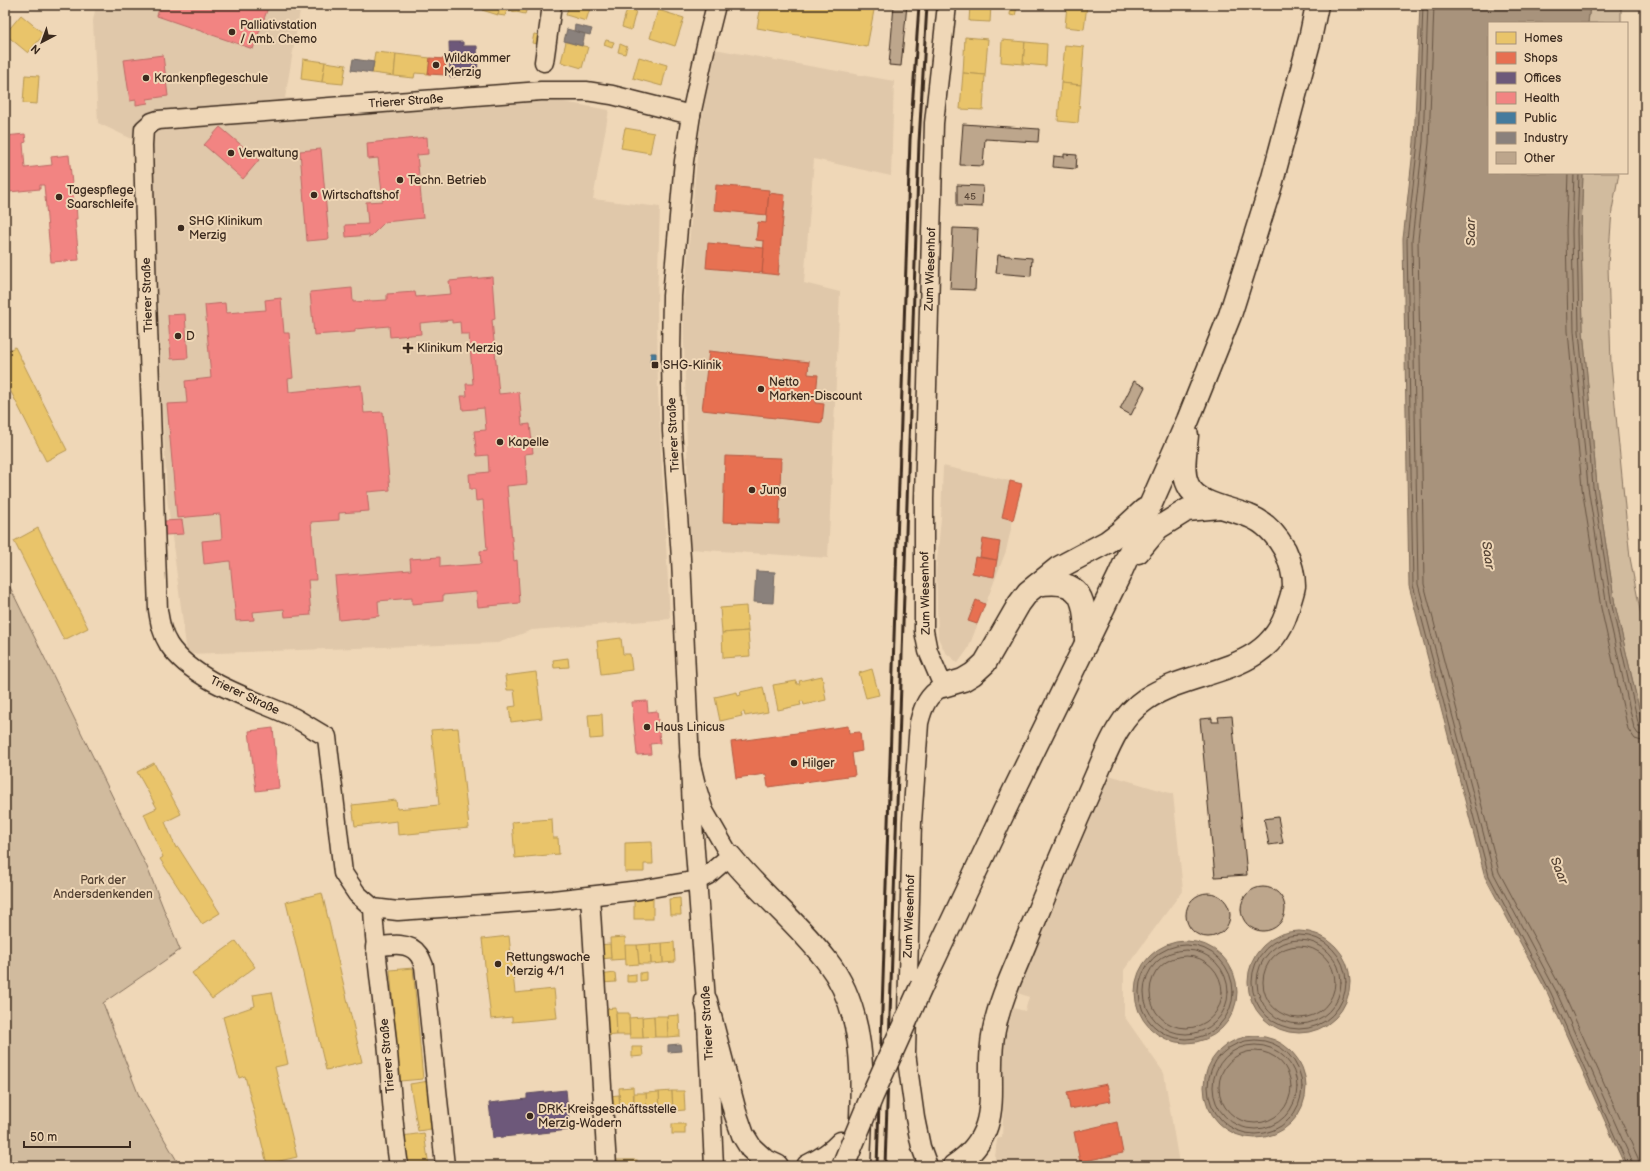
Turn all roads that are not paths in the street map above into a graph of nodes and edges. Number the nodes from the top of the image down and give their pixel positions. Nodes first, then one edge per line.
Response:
1 (552, 5) edge
2 (716, 5) edge
3 (947, 5) edge
4 (1317, 5) edge
5 (544, 62) dead end
6 (691, 115) junction
7 (1188, 420) junction
8 (1152, 502) junction
9 (1220, 507) junction
10 (1119, 576) junction
11 (1037, 585) junction
12 (1086, 642) junction
13 (943, 686) junction
14 (689, 756) junction
15 (730, 856) junction
16 (698, 880) junction
17 (590, 896) junction
18 (373, 908) junction
19 (375, 947) junction
20 (706, 1001) junction
21 (872, 1096) junction
22 (399, 1166) edge
23 (445, 1166) edge
24 (607, 1166) edge
25 (714, 1166) edge
26 (777, 1166) edge
27 (808, 1166) edge
28 (843, 1166) edge
29 (859, 1166) edge
30 (928, 1166) edge
31 (954, 1166) edge

1 - 5 street
2 - 6 street, Trierer Straße
3 - 13 street, Zum Wiesenhof
4 - 7 main road
6 - 14 street, Trierer Straße
6 - 18 street, Trierer Straße
7 - 8 main road
7 - 9 main road
8 - 10 main road
8 - 11 main road
9 - 10 main road
9 - 31 main road
10 - 12 main road
11 - 12 main road
11 - 13 main road
12 - 21 main road, bridge
13 - 30 street, Zum Wiesenhof
14 - 15 street, Trierer Straße
14 - 16 street, Trierer Straße
15 - 16 street
15 - 29 main road
16 - 17 street
16 - 20 street, Trierer Straße
17 - 18 street
17 - 24 street
18 - 19 street, Trierer Straße
19 - 22 street, Trierer Straße
19 - 23 street
20 - 25 street, Trierer Straße
20 - 26 main road
21 - 27 main road, bridge
21 - 28 main road, bridge

